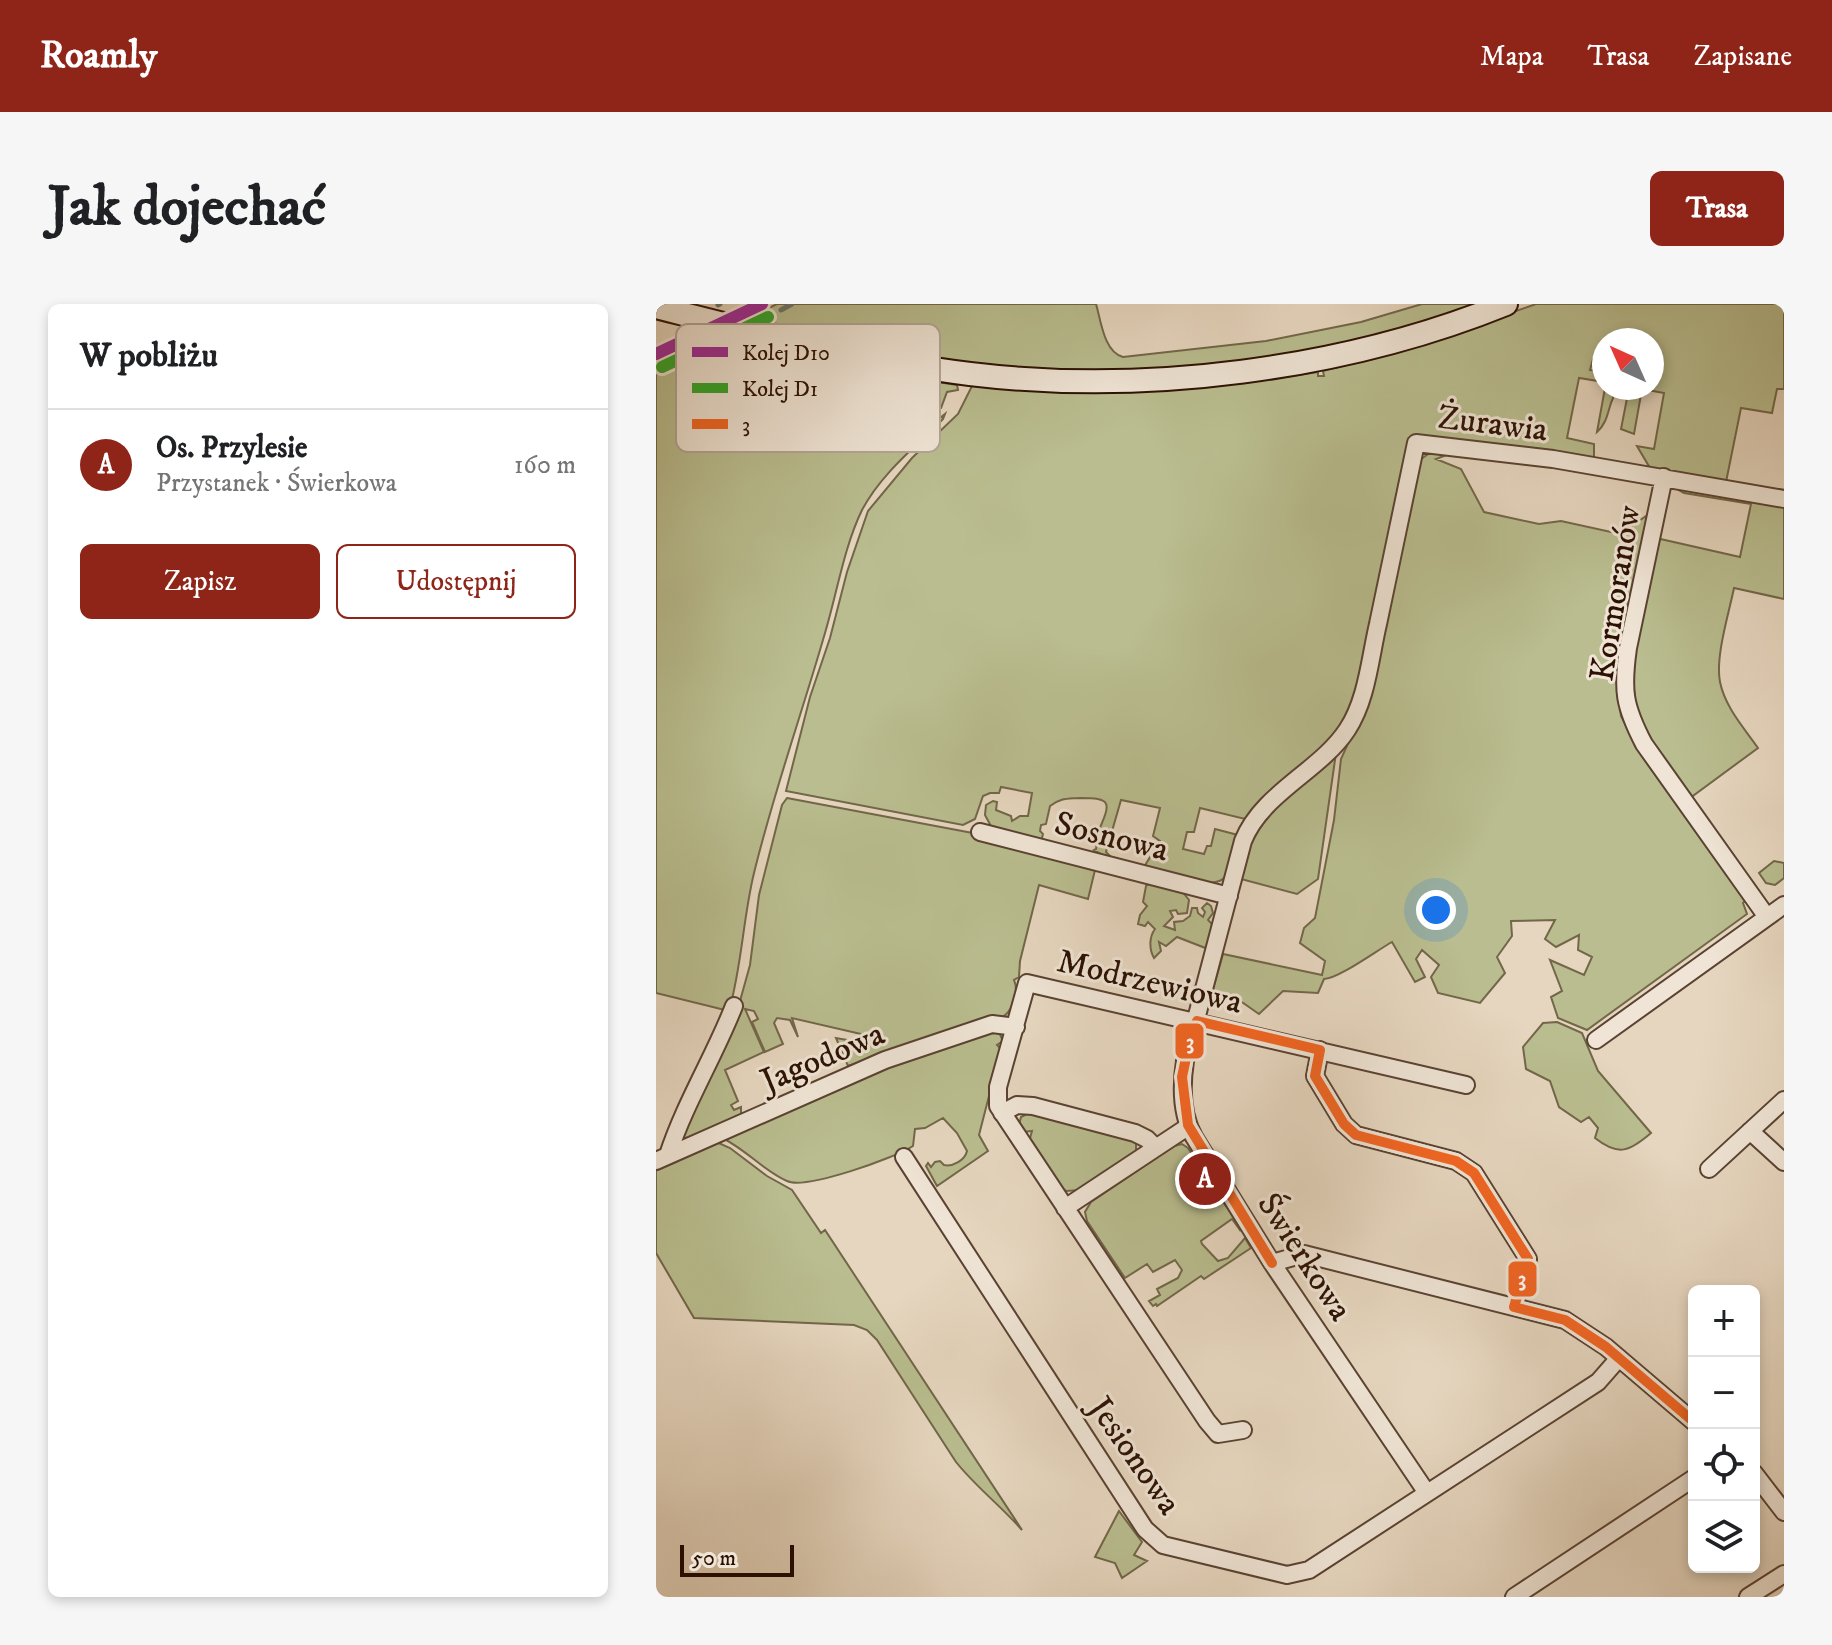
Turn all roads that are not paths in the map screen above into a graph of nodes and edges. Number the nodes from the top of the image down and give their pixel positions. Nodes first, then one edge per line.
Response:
1 (1506, 304) edge
2 (658, 307) edge
3 (727, 324) edge
4 (940, 369) edge
5 (1664, 477) junction
6 (1784, 499) edge
7 (1330, 749) joint
8 (980, 832) dead end
9 (1229, 896) junction
10 (1784, 905) edge
11 (1767, 917) junction
12 (734, 1006) dead end
13 (1197, 1021) junction
14 (1016, 1027) junction
15 (1596, 1040) dead end
16 (1320, 1050) junction
17 (1466, 1085) dead end
18 (1784, 1100) edge
19 (1002, 1113) junction
20 (1189, 1126) junction
21 (1750, 1131) junction
22 (1156, 1148) junction
23 (904, 1157) dead end
24 (662, 1158) edge
25 (1784, 1162) edge
26 (1709, 1169) dead end
27 (1065, 1208) junction
28 (1272, 1263) junction
29 (1514, 1307) junction
30 (1619, 1358) junction
31 (1688, 1417) edge
32 (1243, 1430) dead end
33 (1760, 1481) edge
34 (1688, 1482) edge
35 (1427, 1493) junction
36 (1784, 1512) edge
37 (1784, 1574) edge
38 (1514, 1597) edge
39 (1748, 1597) edge

1 - 4 main road
2 - 3 main road
5 - 6 street, Żurawia
5 - 7 street, Żurawia
5 - 11 street, Kormoranów
7 - 9 street, Świerkowa
8 - 9 street, Sosnowa
9 - 13 street, Świerkowa
10 - 11 street
11 - 15 street
12 - 24 street
13 - 14 street, Modrzewiowa
13 - 16 street, Modrzewiowa
13 - 20 street, Świerkowa
14 - 19 street, Modrzewiowa
14 - 24 street, Jagodowa
16 - 17 street, Modrzewiowa
16 - 29 street
18 - 21 street
19 - 22 street
19 - 27 street
20 - 22 street
20 - 28 street, Świerkowa
21 - 25 street
21 - 26 street
22 - 27 street
23 - 35 street, Jesionowa
27 - 32 street
28 - 29 street
28 - 35 street, Świerkowa
29 - 30 street
30 - 31 street
30 - 35 street, Jesionowa
33 - 36 street
34 - 38 street
37 - 39 street

